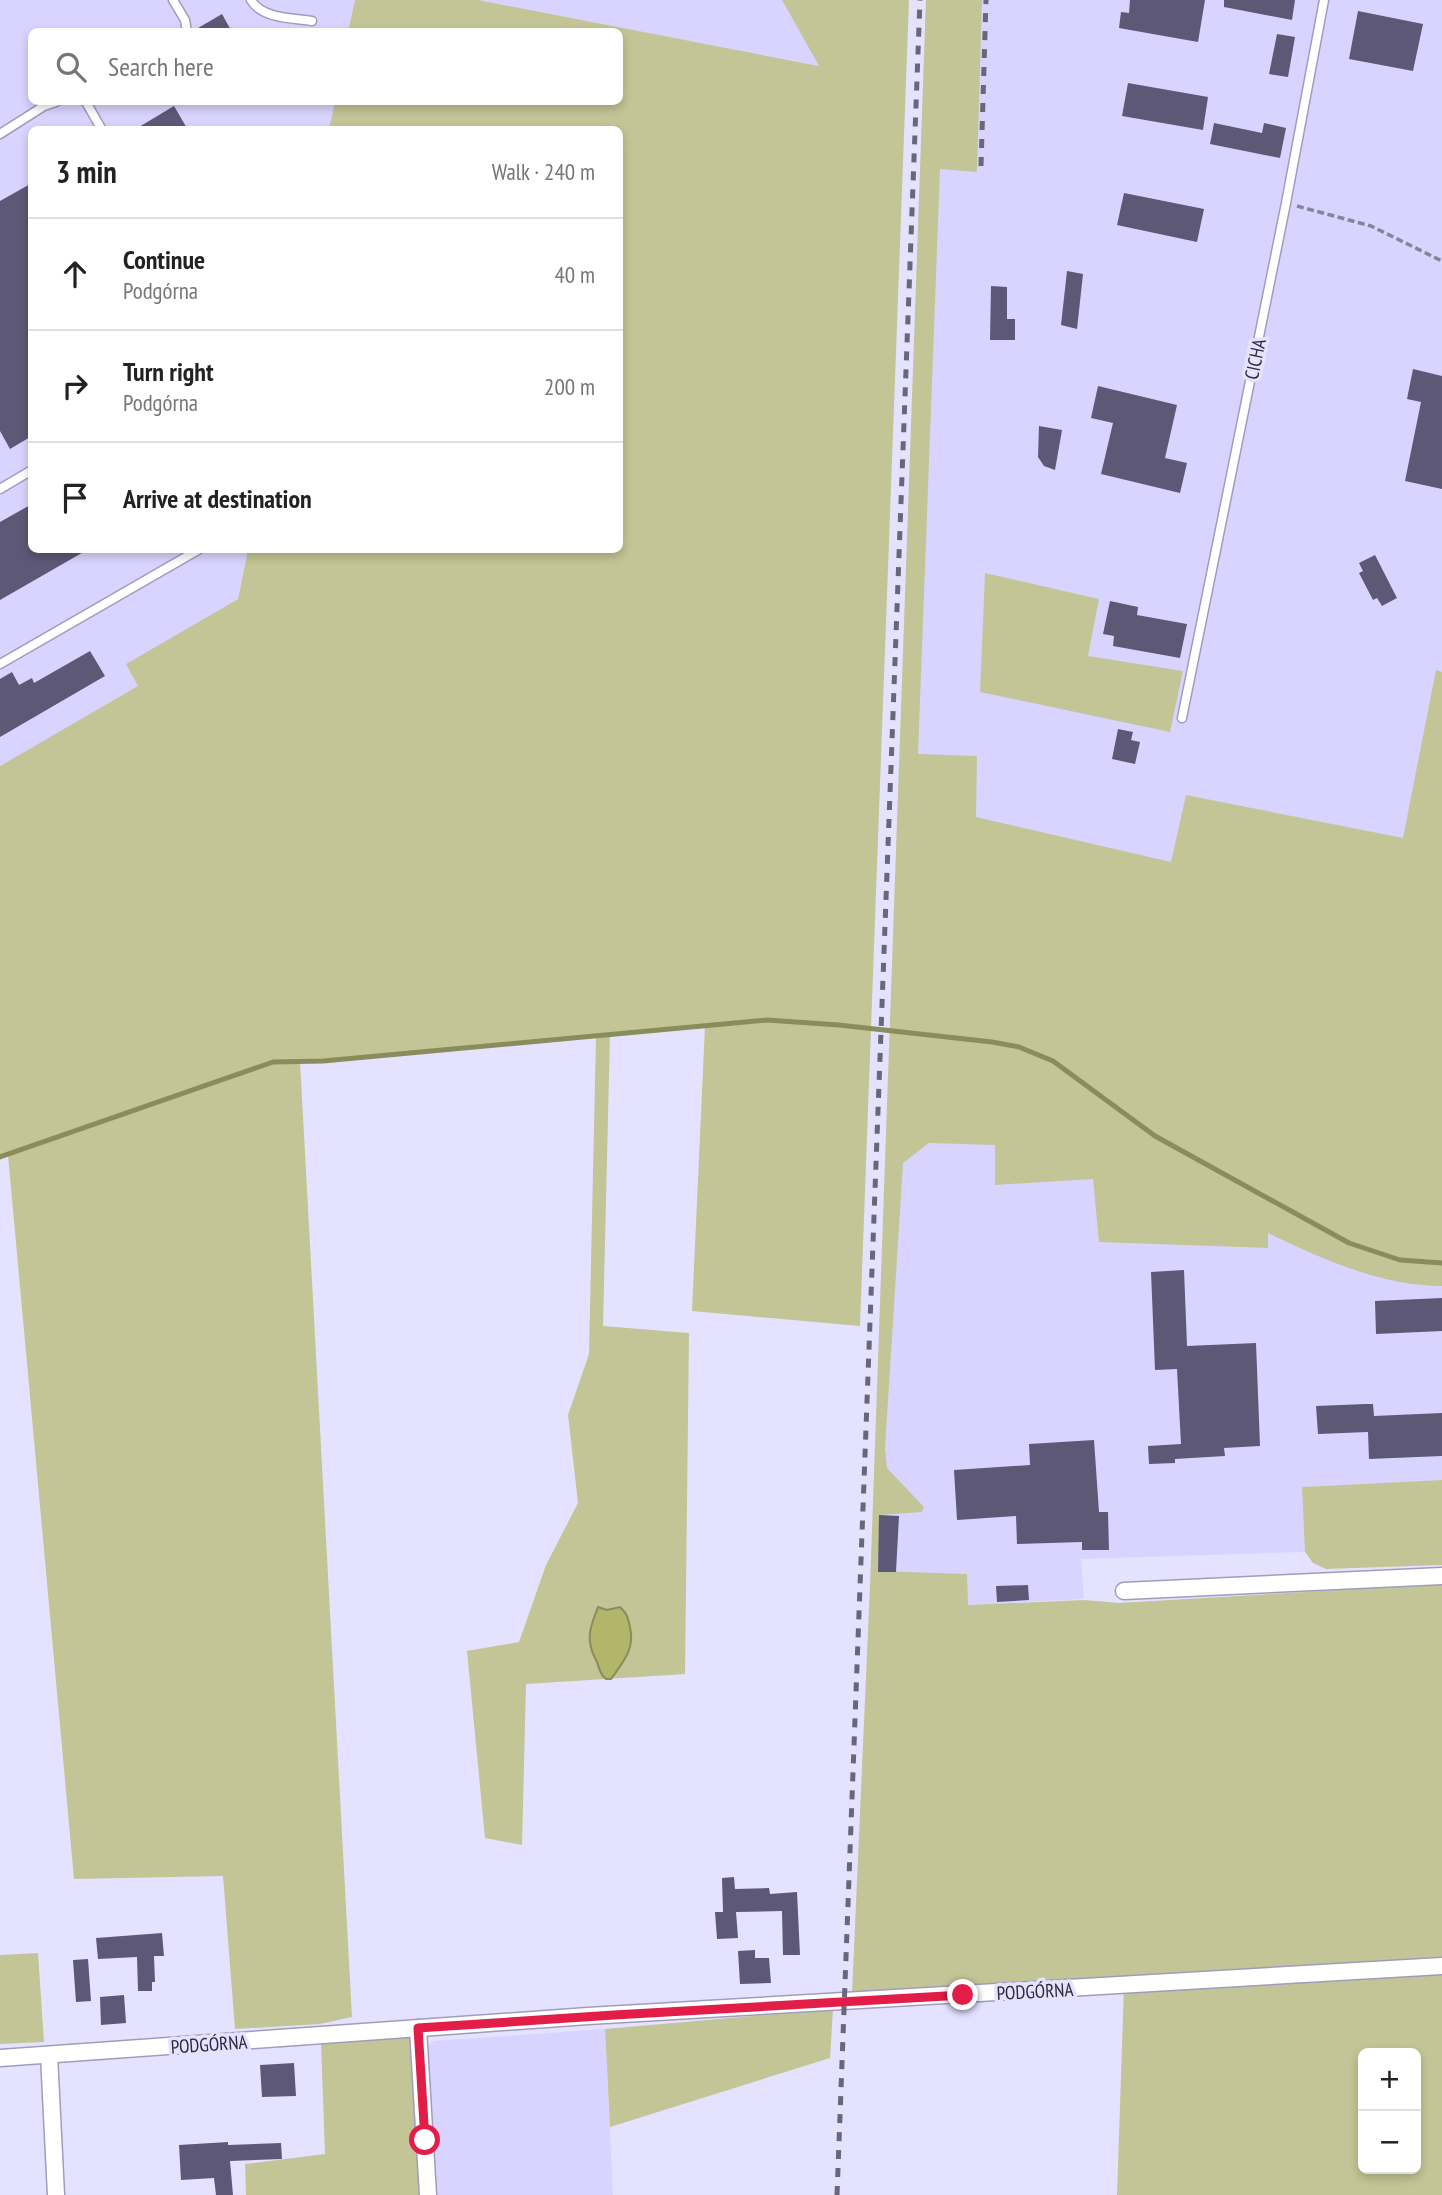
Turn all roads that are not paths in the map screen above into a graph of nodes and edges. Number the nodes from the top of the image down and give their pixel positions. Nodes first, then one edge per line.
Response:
1 (251, 0) edge
2 (1324, 0) edge
3 (175, 1) edge
4 (312, 21) dead end
5 (186, 28) edge
6 (47, 105) edge
7 (88, 105) edge
8 (100, 126) edge
9 (0, 134) edge
10 (28, 472) edge
11 (0, 489) edge
12 (193, 553) edge
13 (0, 664) edge
14 (1182, 718) dead end
15 (1442, 1576) edge
16 (1124, 1591) dead end
17 (1442, 1966) edge
18 (418, 2028) junction
19 (49, 2055) junction
20 (0, 2058) edge
21 (56, 2195) edge
22 (428, 2195) edge

1 - 4 lane
2 - 14 lane, CICHA
3 - 5 lane
6 - 9 lane
7 - 8 lane
10 - 11 lane
12 - 13 lane
15 - 16 street
17 - 18 street, PODGÓRNA
18 - 19 street, PODGÓRNA
18 - 22 street
19 - 20 street, PODGÓRNA
19 - 21 street

